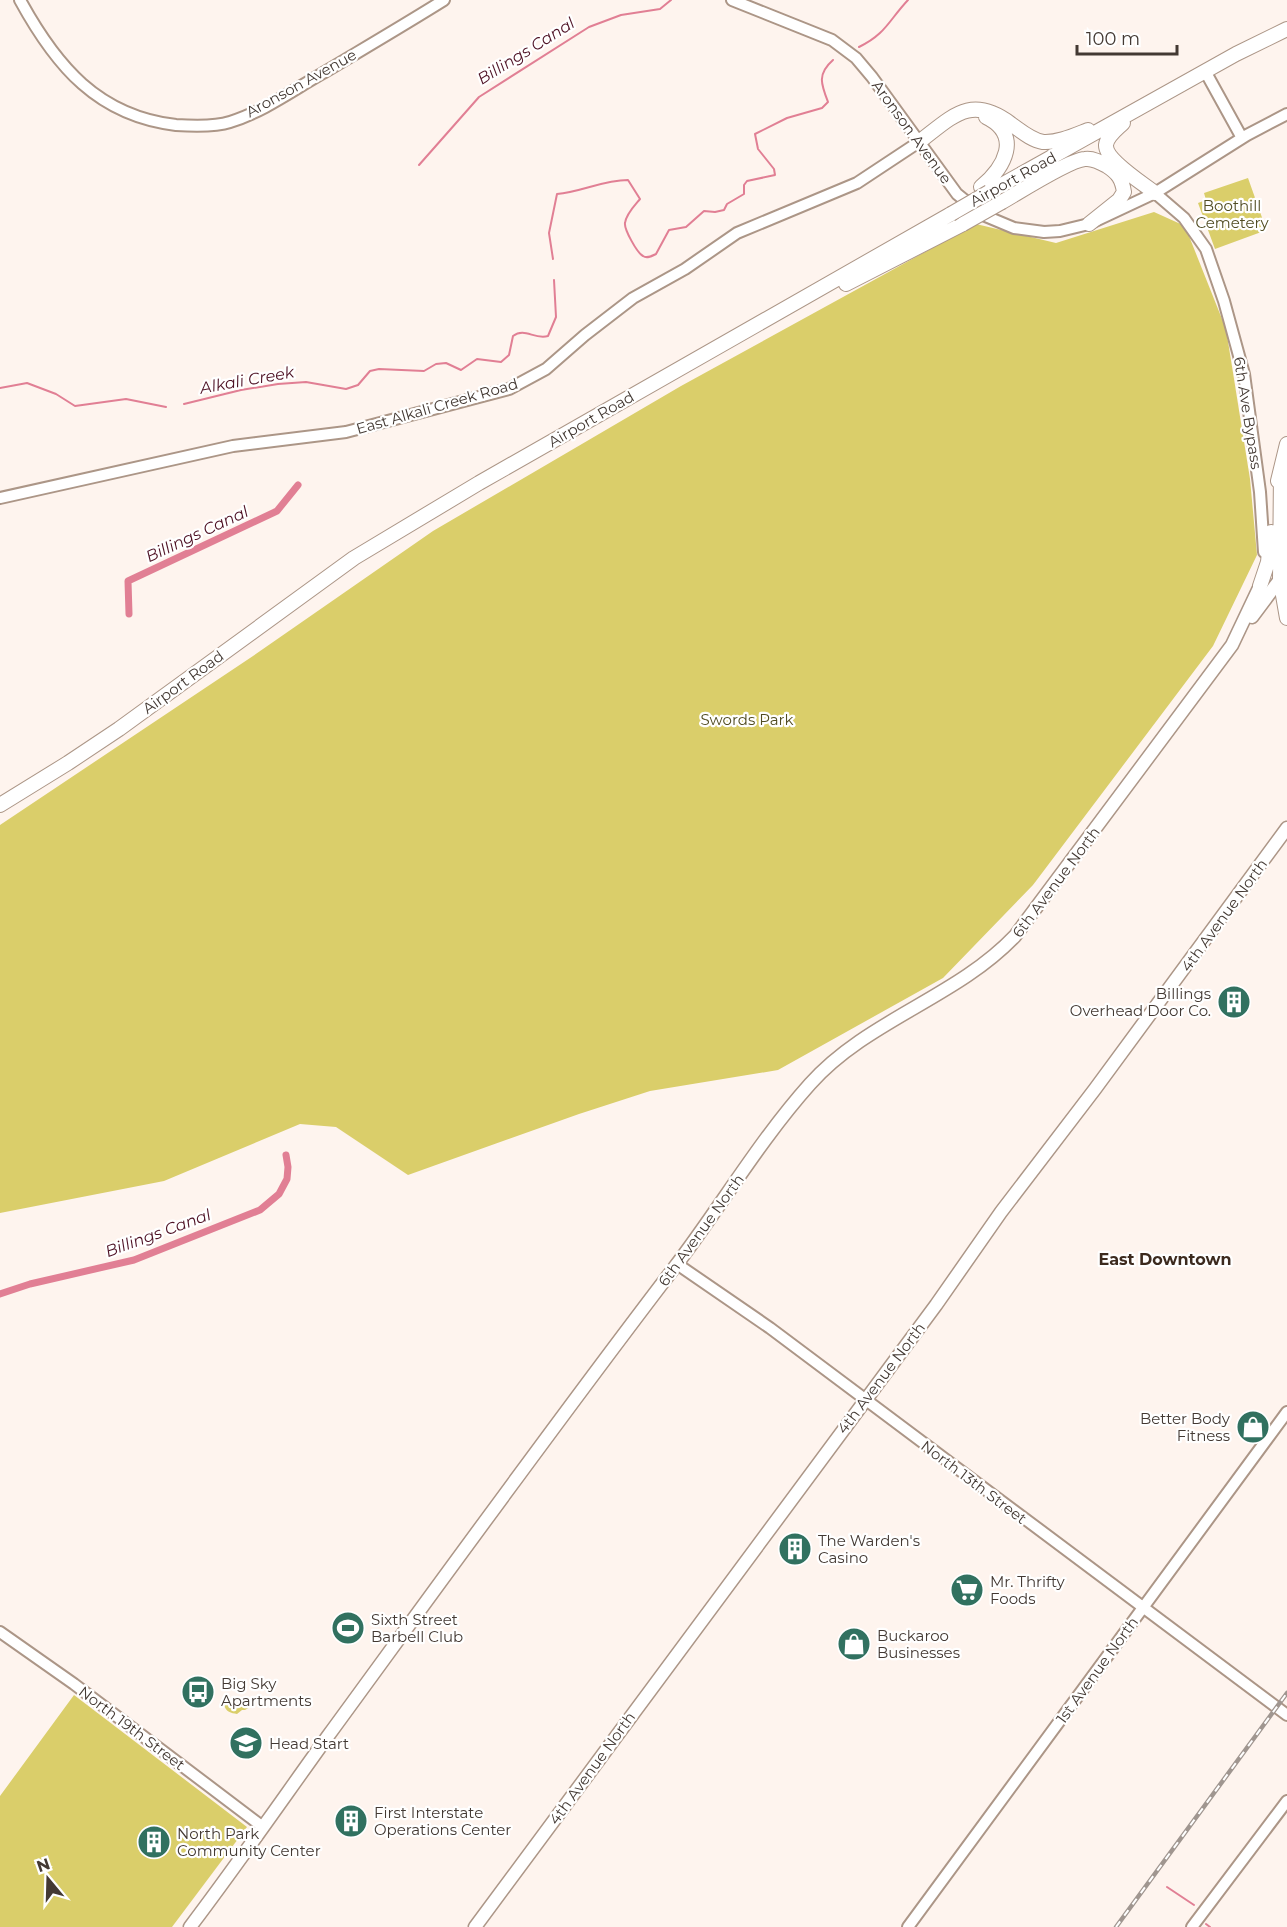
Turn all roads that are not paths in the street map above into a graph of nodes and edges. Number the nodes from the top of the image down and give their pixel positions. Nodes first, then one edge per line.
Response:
1 (20, 0) edge
2 (444, 0) edge
3 (732, 0) edge
4 (1287, 29) edge
5 (1205, 71) junction
6 (1143, 106) junction
7 (1287, 114) edge
8 (958, 115) junction
9 (1119, 120) junction
10 (1242, 138) junction
11 (919, 142) junction
12 (985, 190) junction
13 (1155, 193) junction
14 (1168, 205) junction
15 (1089, 224) junction
16 (794, 304) junction
17 (1287, 444) edge
18 (1281, 472) junction
19 (0, 498) edge
20 (1284, 574) edge
21 (1260, 586) junction
22 (1287, 618) edge
23 (1232, 645) junction
24 (0, 805) edge
25 (1287, 828) edge
26 (677, 1264) junction
27 (864, 1401) junction
28 (1287, 1412) edge
29 (1143, 1608) junction
30 (0, 1632) edge
31 (1287, 1716) edge
32 (1287, 1801) edge
33 (262, 1827) junction
34 (190, 1927) edge
35 (475, 1927) edge
36 (908, 1927) edge
37 (1192, 1927) edge

1 - 2 main road, Aronson Avenue
3 - 11 main road, Aronson Avenue
4 - 5 highway, Airport Road
5 - 6 highway, Airport Road
5 - 10 main road
6 - 9 highway, Airport Road
6 - 13 highway
7 - 10 main road, Aronson Avenue
8 - 9 highway
8 - 11 highway
8 - 12 highway
9 - 12 highway, Airport Road
10 - 13 main road, Aronson Avenue
11 - 15 main road, Aronson Avenue
11 - 19 main road, East Alkali Creek Road
12 - 16 highway, Airport Road, bridge
13 - 14 main road, 6th Ave Bypass
13 - 15 main road, Aronson Avenue
14 - 15 main road
14 - 21 main road, 6th Ave Bypass
15 - 16 highway, bridge
16 - 24 highway, Airport Road
17 - 18 highway
18 - 20 highway
18 - 21 highway
20 - 22 highway
20 - 23 main road
21 - 23 main road, 6th Avenue North
23 - 26 main road, 6th Avenue North
25 - 27 main road, 4th Avenue North
26 - 27 main road, North 13th Street
26 - 33 main road, 6th Avenue North
27 - 29 main road, North 13th Street
27 - 35 main road, 4th Avenue North
28 - 29 main road, 1st Avenue North
29 - 31 main road, North 13th Street
29 - 36 main road, 1st Avenue North
30 - 33 main road, North 19th Street
32 - 37 main road
33 - 34 main road, 6th Avenue North

